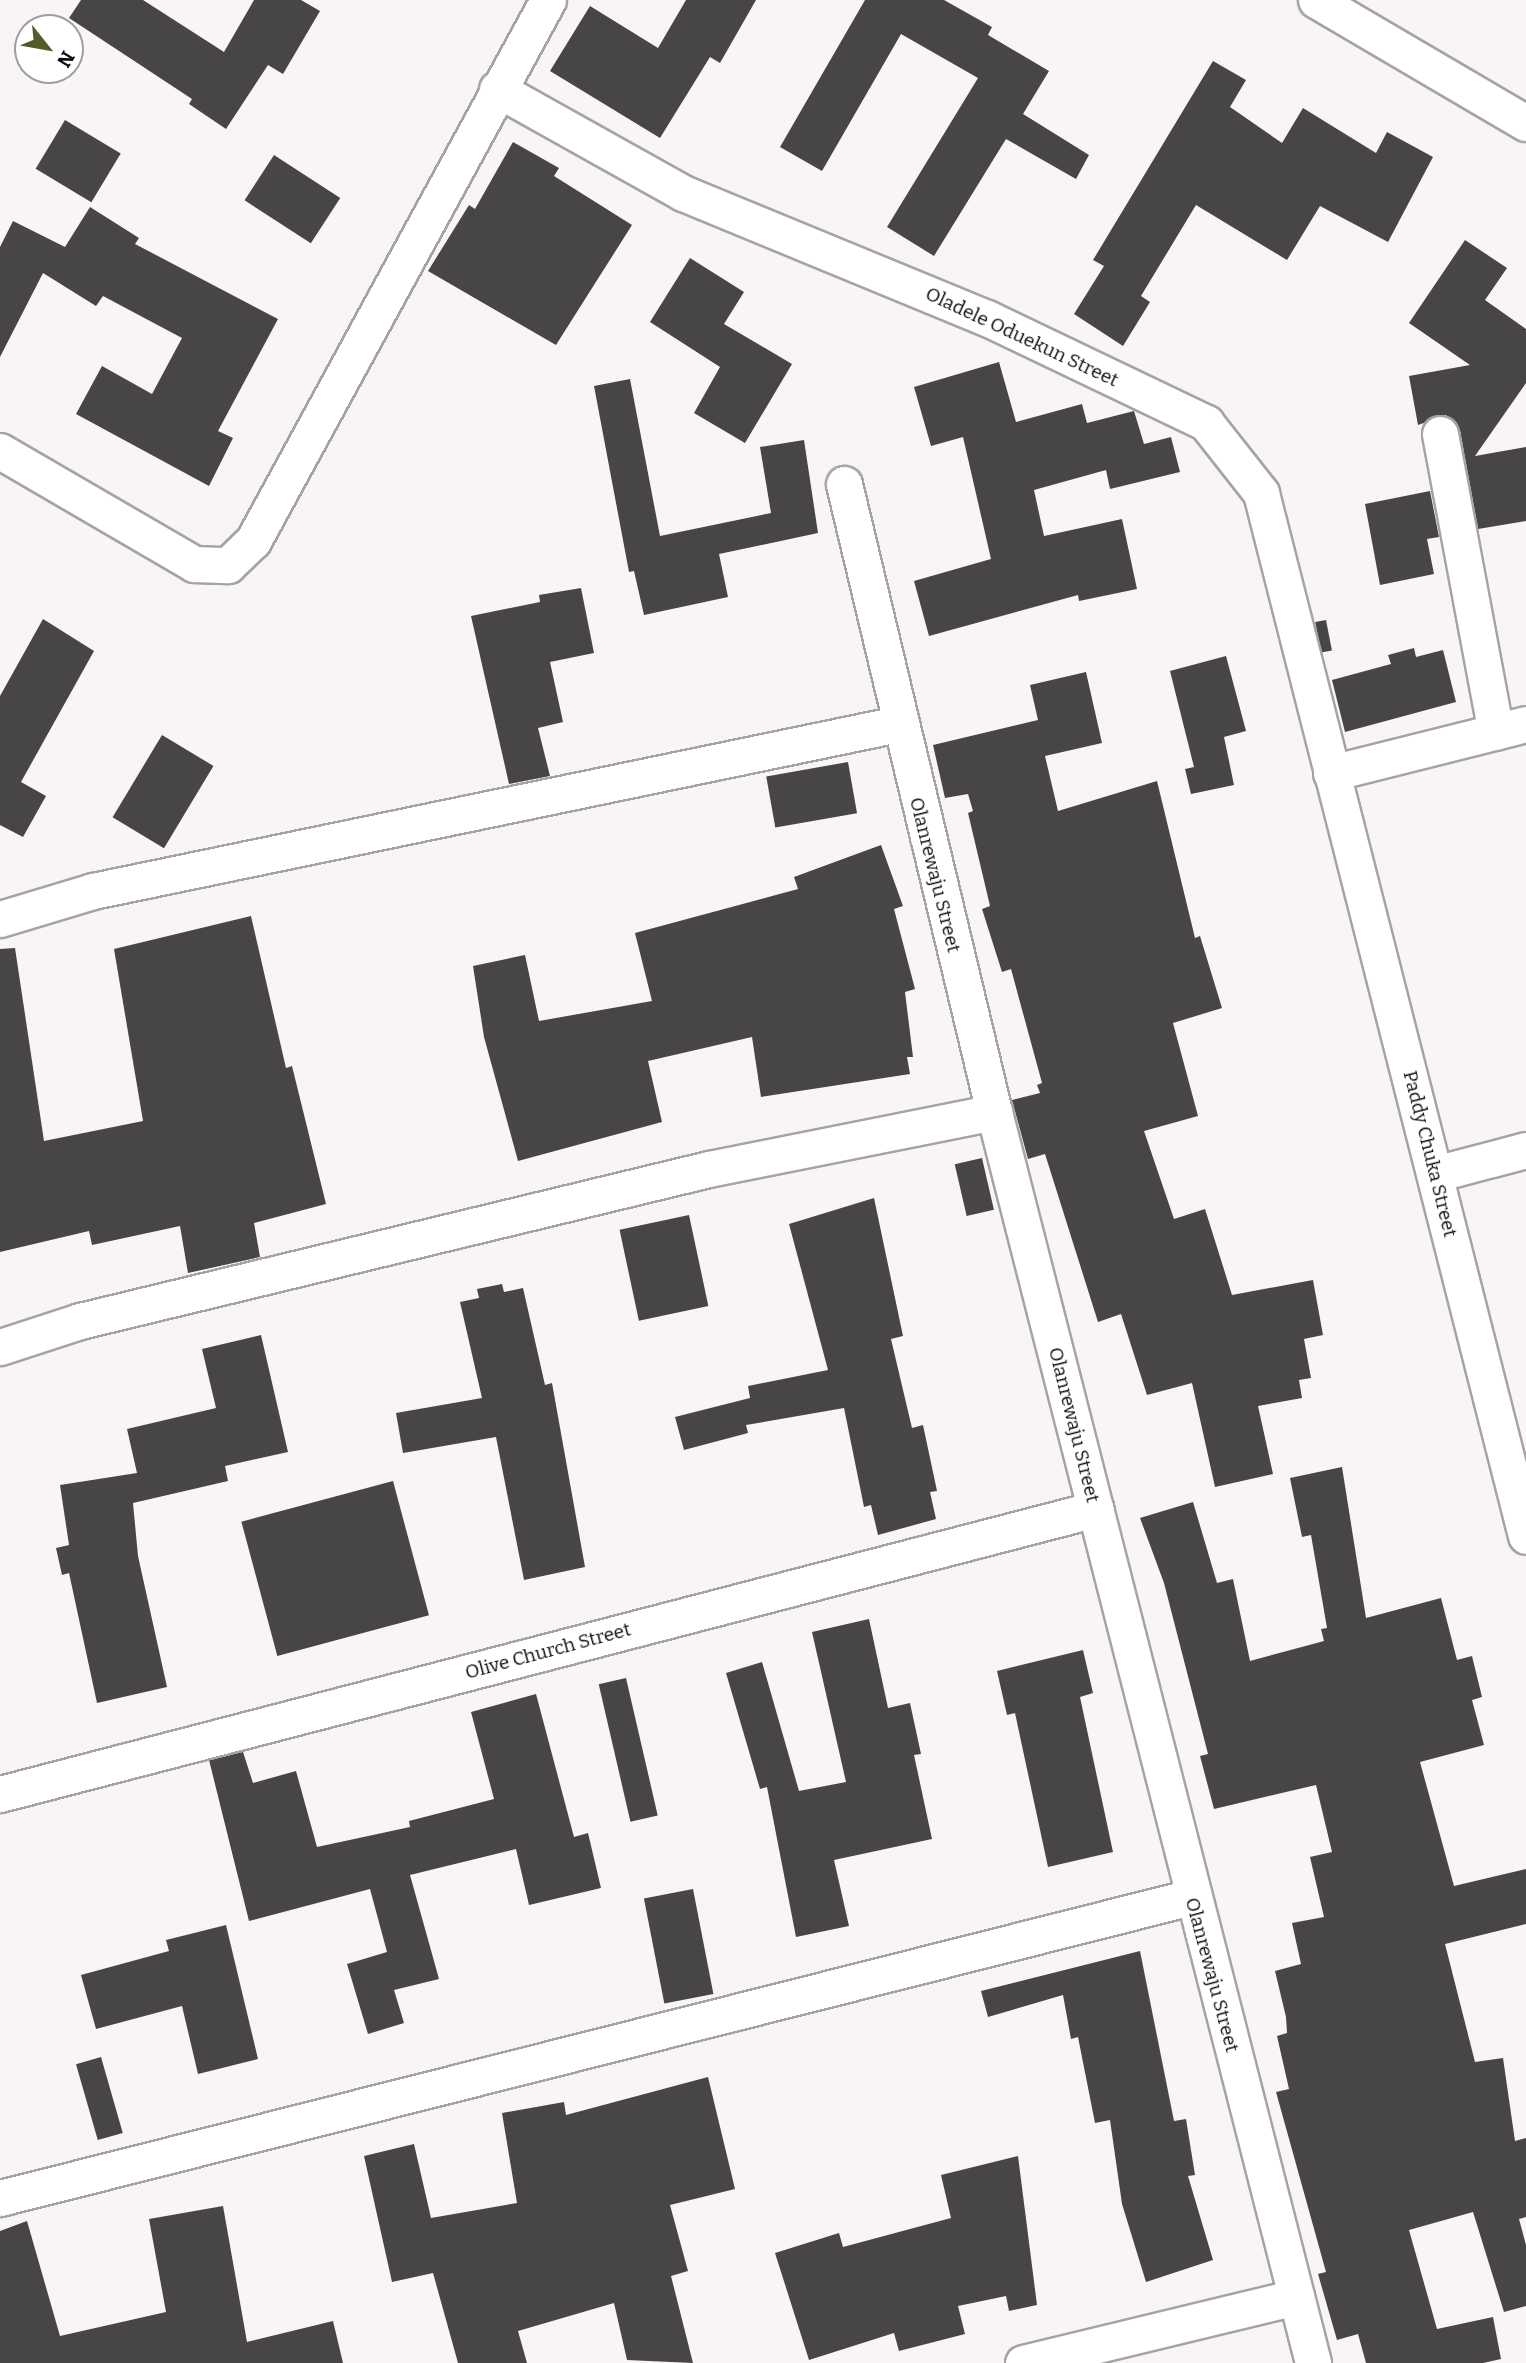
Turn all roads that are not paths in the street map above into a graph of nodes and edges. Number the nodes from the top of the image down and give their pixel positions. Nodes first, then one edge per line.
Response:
1 (548, 0) edge
2 (1316, 0) edge
3 (497, 89) junction
4 (1526, 122) edge
5 (1440, 434) dead end
6 (0, 451) edge
7 (844, 484) dead end
8 (898, 724) junction
9 (1511, 728) edge
10 (1331, 773) junction
11 (0, 919) edge
12 (994, 1112) junction
13 (1526, 1150) edge
14 (1435, 1174) junction
15 (0, 1348) edge
16 (1096, 1509) junction
17 (1526, 1536) edge
18 (0, 1794) edge
19 (1191, 1898) junction
20 (0, 2198) edge
21 (1296, 2297) junction
22 (1023, 2363) edge
23 (1313, 2363) edge

1 - 3 street
2 - 4 street
3 - 6 street
3 - 10 street, Oladele Oduekun Street
5 - 9 street
7 - 8 street, Olanrewaju Street
8 - 11 street
8 - 12 street, Olanrewaju Street
9 - 10 street
10 - 14 street, Paddy Chuka Street
12 - 15 street
12 - 16 street, Olanrewaju Street
13 - 14 street
14 - 17 street, Paddy Chuka Street
16 - 18 street, Olive Church Street
16 - 19 street, Olanrewaju Street
19 - 20 street
19 - 21 street, Olanrewaju Street
21 - 22 street
21 - 23 street, Olanrewaju Street

